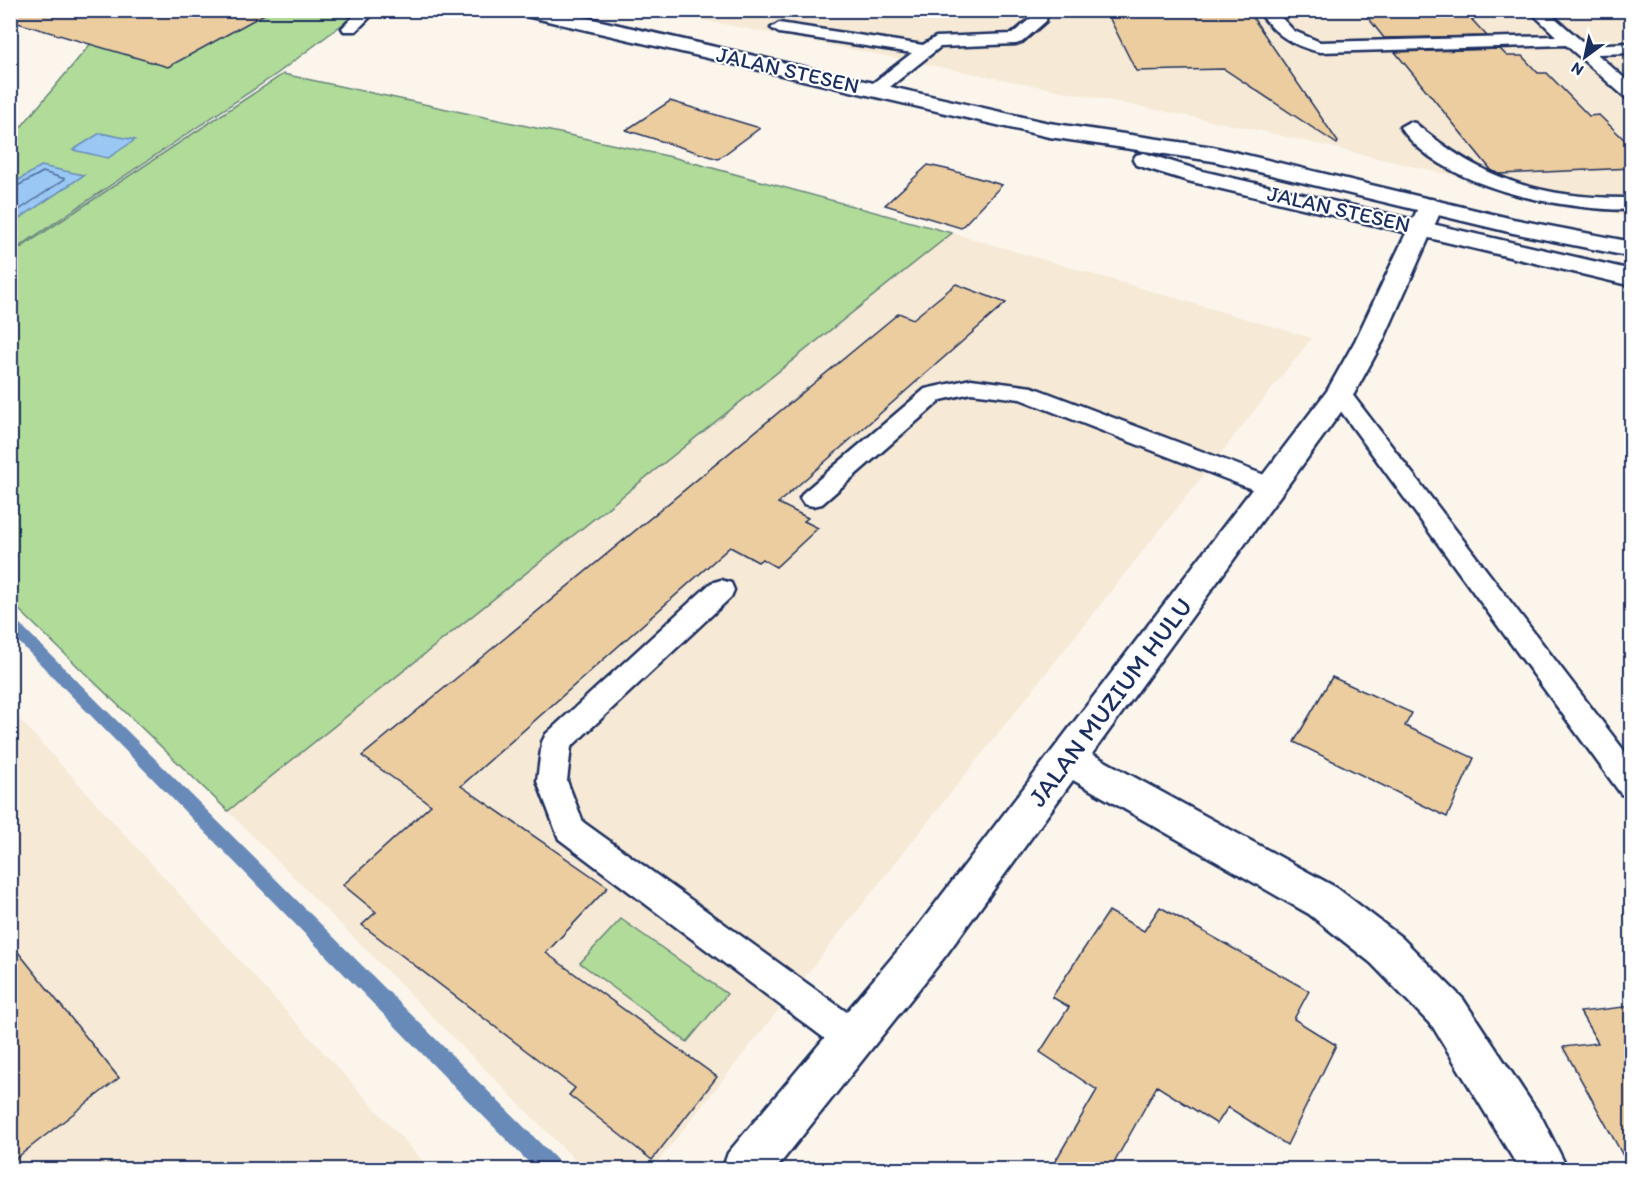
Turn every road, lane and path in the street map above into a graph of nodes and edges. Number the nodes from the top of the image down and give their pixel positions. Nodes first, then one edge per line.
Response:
1 (370, 10) edge
2 (526, 10) edge
3 (1039, 10) edge
4 (1264, 10) edge
5 (1536, 10) edge
6 (350, 28) dead end
7 (779, 28) dead end
8 (1578, 45) junction
9 (1632, 48) edge
10 (926, 50) junction
11 (1632, 64) edge
12 (1601, 66) junction
13 (875, 90) junction
14 (1632, 94) edge
15 (1409, 127) dead end
16 (1632, 204) edge
17 (1426, 217) junction
18 (1513, 226) junction
19 (1632, 250) edge
20 (1632, 258) edge
21 (1632, 280) edge
22 (1340, 394) junction
23 (1271, 487) junction
24 (813, 498) dead end
25 (721, 590) dead end
26 (1068, 759) junction
27 (1632, 785) edge
28 (853, 1038) junction
29 (745, 1170) edge
30 (1545, 1170) edge

1 - 6 lane
2 - 13 main road, JALAN STESEN
3 - 10 lane
4 - 8 lane
5 - 8 lane
7 - 10 lane
8 - 9 lane
8 - 12 lane
10 - 13 lane
11 - 12 lane
12 - 14 lane
13 - 17 main road, JALAN STESEN
15 - 16 lane
17 - 18 main road, JALAN STESEN
17 - 21 main road, JALAN STESEN
17 - 22 main road, JALAN MUZIUM HULU
18 - 19 main road, JALAN STESEN
18 - 20 main road
22 - 23 main road, JALAN MUZIUM HULU
22 - 27 lane
23 - 24 lane
23 - 26 main road, JALAN MUZIUM HULU
25 - 28 lane
26 - 28 main road, JALAN MUZIUM HULU
26 - 30 main road
28 - 29 main road, JALAN MUZIUM HULU

